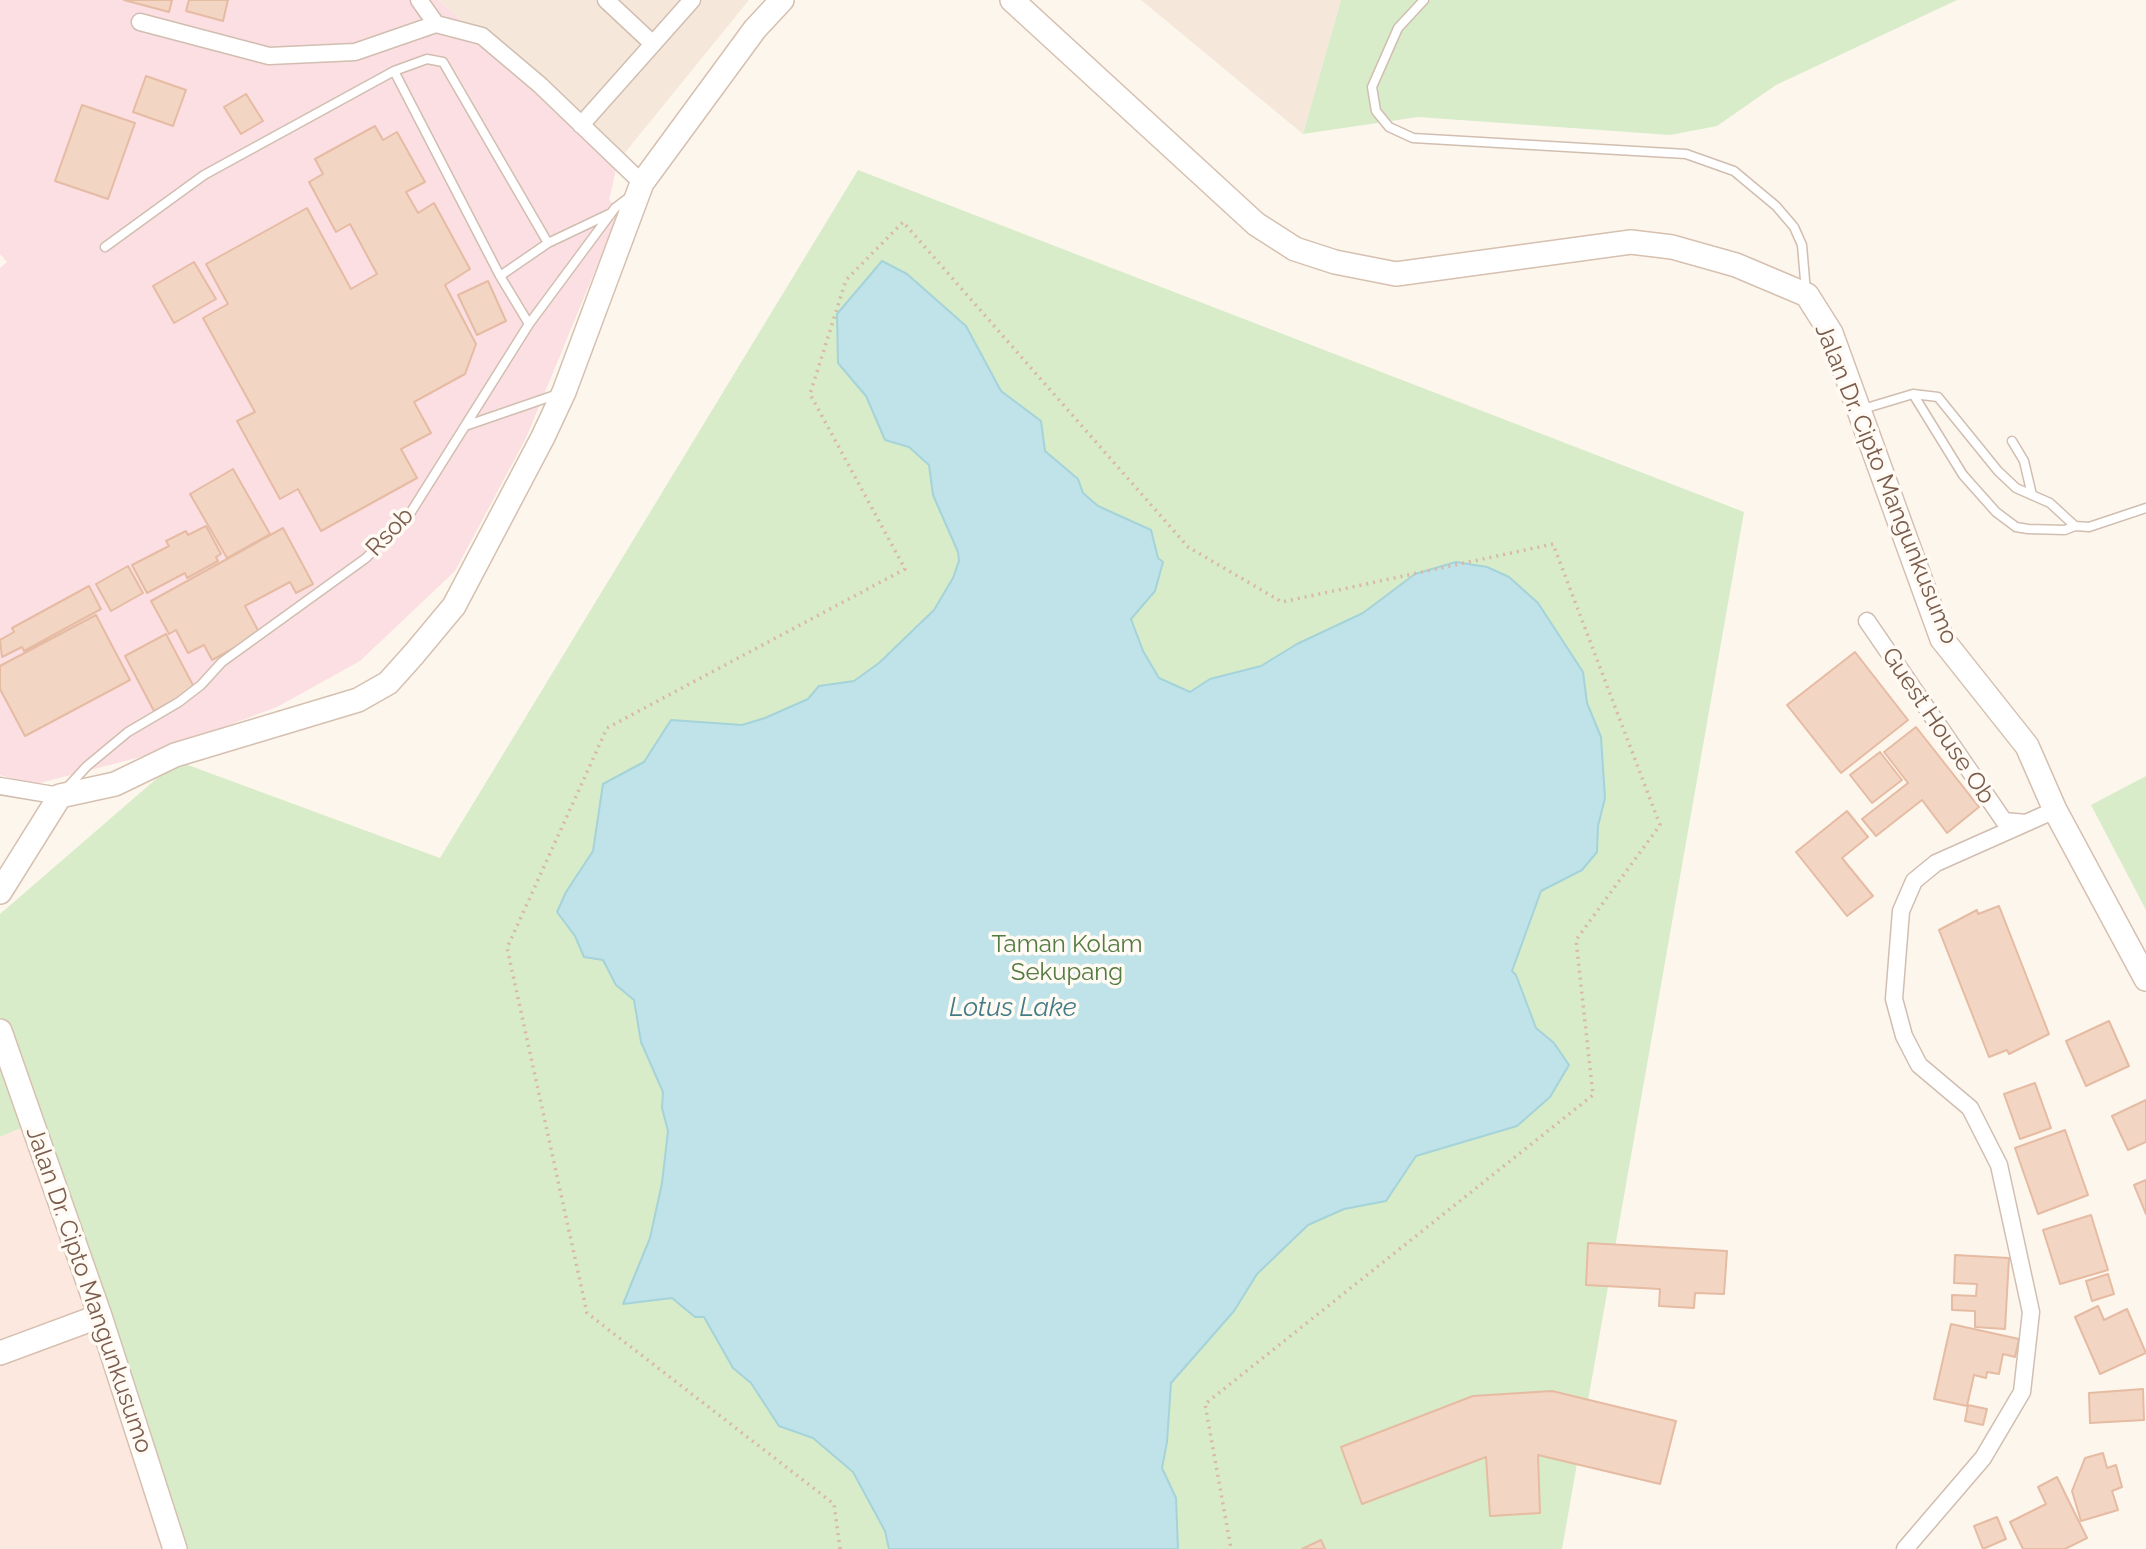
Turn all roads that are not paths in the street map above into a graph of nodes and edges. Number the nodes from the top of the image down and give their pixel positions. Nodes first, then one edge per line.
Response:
1 (419, 0) edge
2 (606, 0) edge
3 (692, 0) edge
4 (782, 0) edge
5 (1012, 0) edge
6 (1424, 0) edge
7 (140, 22) dead end
8 (436, 24) junction
9 (653, 44) junction
10 (394, 71) junction
11 (581, 125) junction
12 (640, 187) junction
13 (610, 213) junction
14 (548, 243) junction
15 (105, 247) dead end
16 (500, 276) junction
17 (1807, 295) junction
18 (529, 324) junction
19 (564, 391) junction
20 (1913, 394) junction
21 (1860, 410) junction
22 (468, 425) junction
23 (2012, 441) dead end
24 (2032, 495) junction
25 (2146, 508) edge
26 (2075, 526) junction
27 (1867, 621) dead end
28 (0, 786) edge
29 (60, 796) junction
30 (2054, 810) junction
31 (2026, 823) junction
32 (0, 892) edge
33 (2146, 979) edge
34 (0, 1031) edge
35 (100, 1316) junction
36 (0, 1353) edge
37 (176, 1549) edge
38 (1905, 1549) edge

1 - 8 street
2 - 9 street
3 - 9 street
4 - 12 street
5 - 17 street, Jalan Dr. Cipto Mangunkusumo
6 - 17 lane
7 - 8 street
8 - 11 street
9 - 11 street
10 - 14 lane
10 - 15 lane
10 - 16 lane
11 - 12 street
12 - 13 lane, Rsob
12 - 19 street
13 - 14 lane
13 - 18 lane, Rsob
14 - 16 lane
16 - 18 lane
17 - 21 street, Jalan Dr. Cipto Mangunkusumo
18 - 22 lane, Rsob
19 - 22 lane
19 - 29 street
20 - 21 lane
20 - 24 lane
20 - 26 lane
21 - 30 street, Jalan Dr. Cipto Mangunkusumo
22 - 29 lane, Rsob
23 - 24 lane
24 - 26 lane
25 - 26 lane
27 - 31 street, Guest House Ob
28 - 29 street
29 - 32 street
30 - 31 street
30 - 33 street, Jalan Dr. Cipto Mangunkusumo
31 - 38 street
34 - 35 street, Jalan Dr. Cipto Mangunkusumo
35 - 36 street
35 - 37 street, Jalan Dr. Cipto Mangunkusumo

